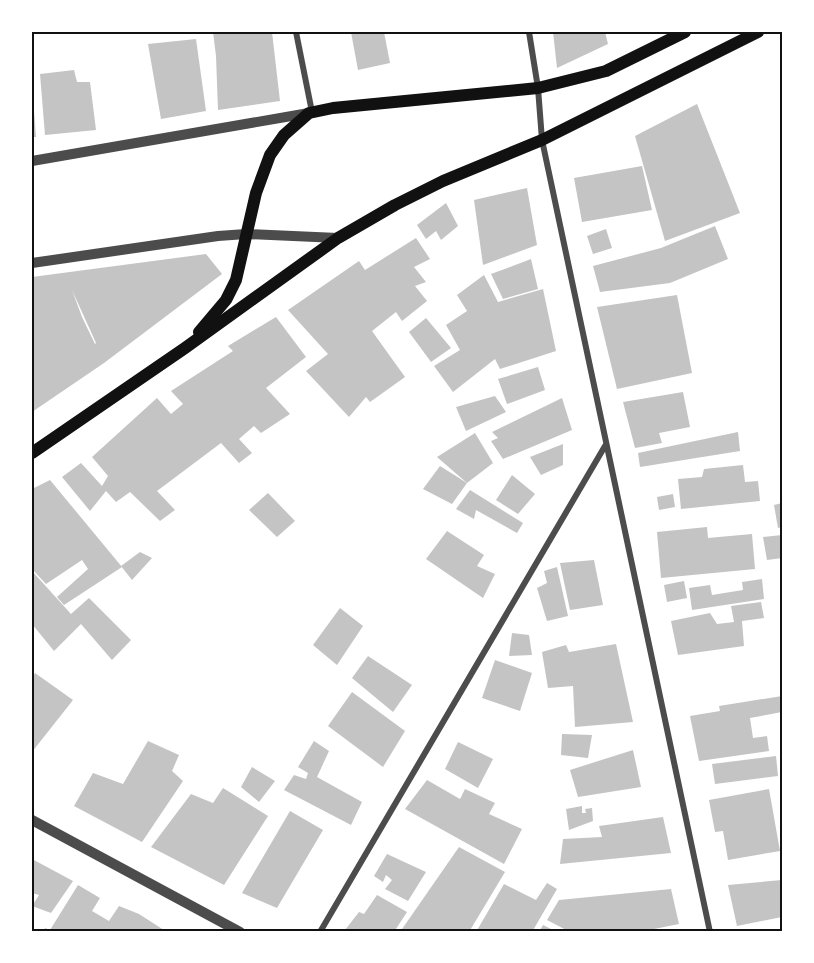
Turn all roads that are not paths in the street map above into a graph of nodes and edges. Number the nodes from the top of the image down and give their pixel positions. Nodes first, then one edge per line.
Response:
1 (296, 32) edge
2 (529, 32) edge
3 (685, 32) edge
4 (758, 32) edge
5 (538, 88) junction
6 (311, 112) junction
7 (542, 140) junction
8 (32, 161) edge
9 (246, 234) junction
10 (338, 238) junction
11 (32, 263) edge
12 (185, 348) junction
13 (605, 446) junction
14 (32, 453) edge
15 (32, 820) edge
16 (240, 932) edge
17 (320, 932) edge
18 (710, 932) edge

1 - 6 street
2 - 5 street
3 - 5 main road
4 - 7 main road
5 - 6 main road
5 - 7 street
6 - 8 street
6 - 9 main road
7 - 10 main road
7 - 13 street
9 - 10 street
9 - 11 street
9 - 12 main road
10 - 12 main road
12 - 14 main road
13 - 17 street
13 - 18 street
15 - 16 street

